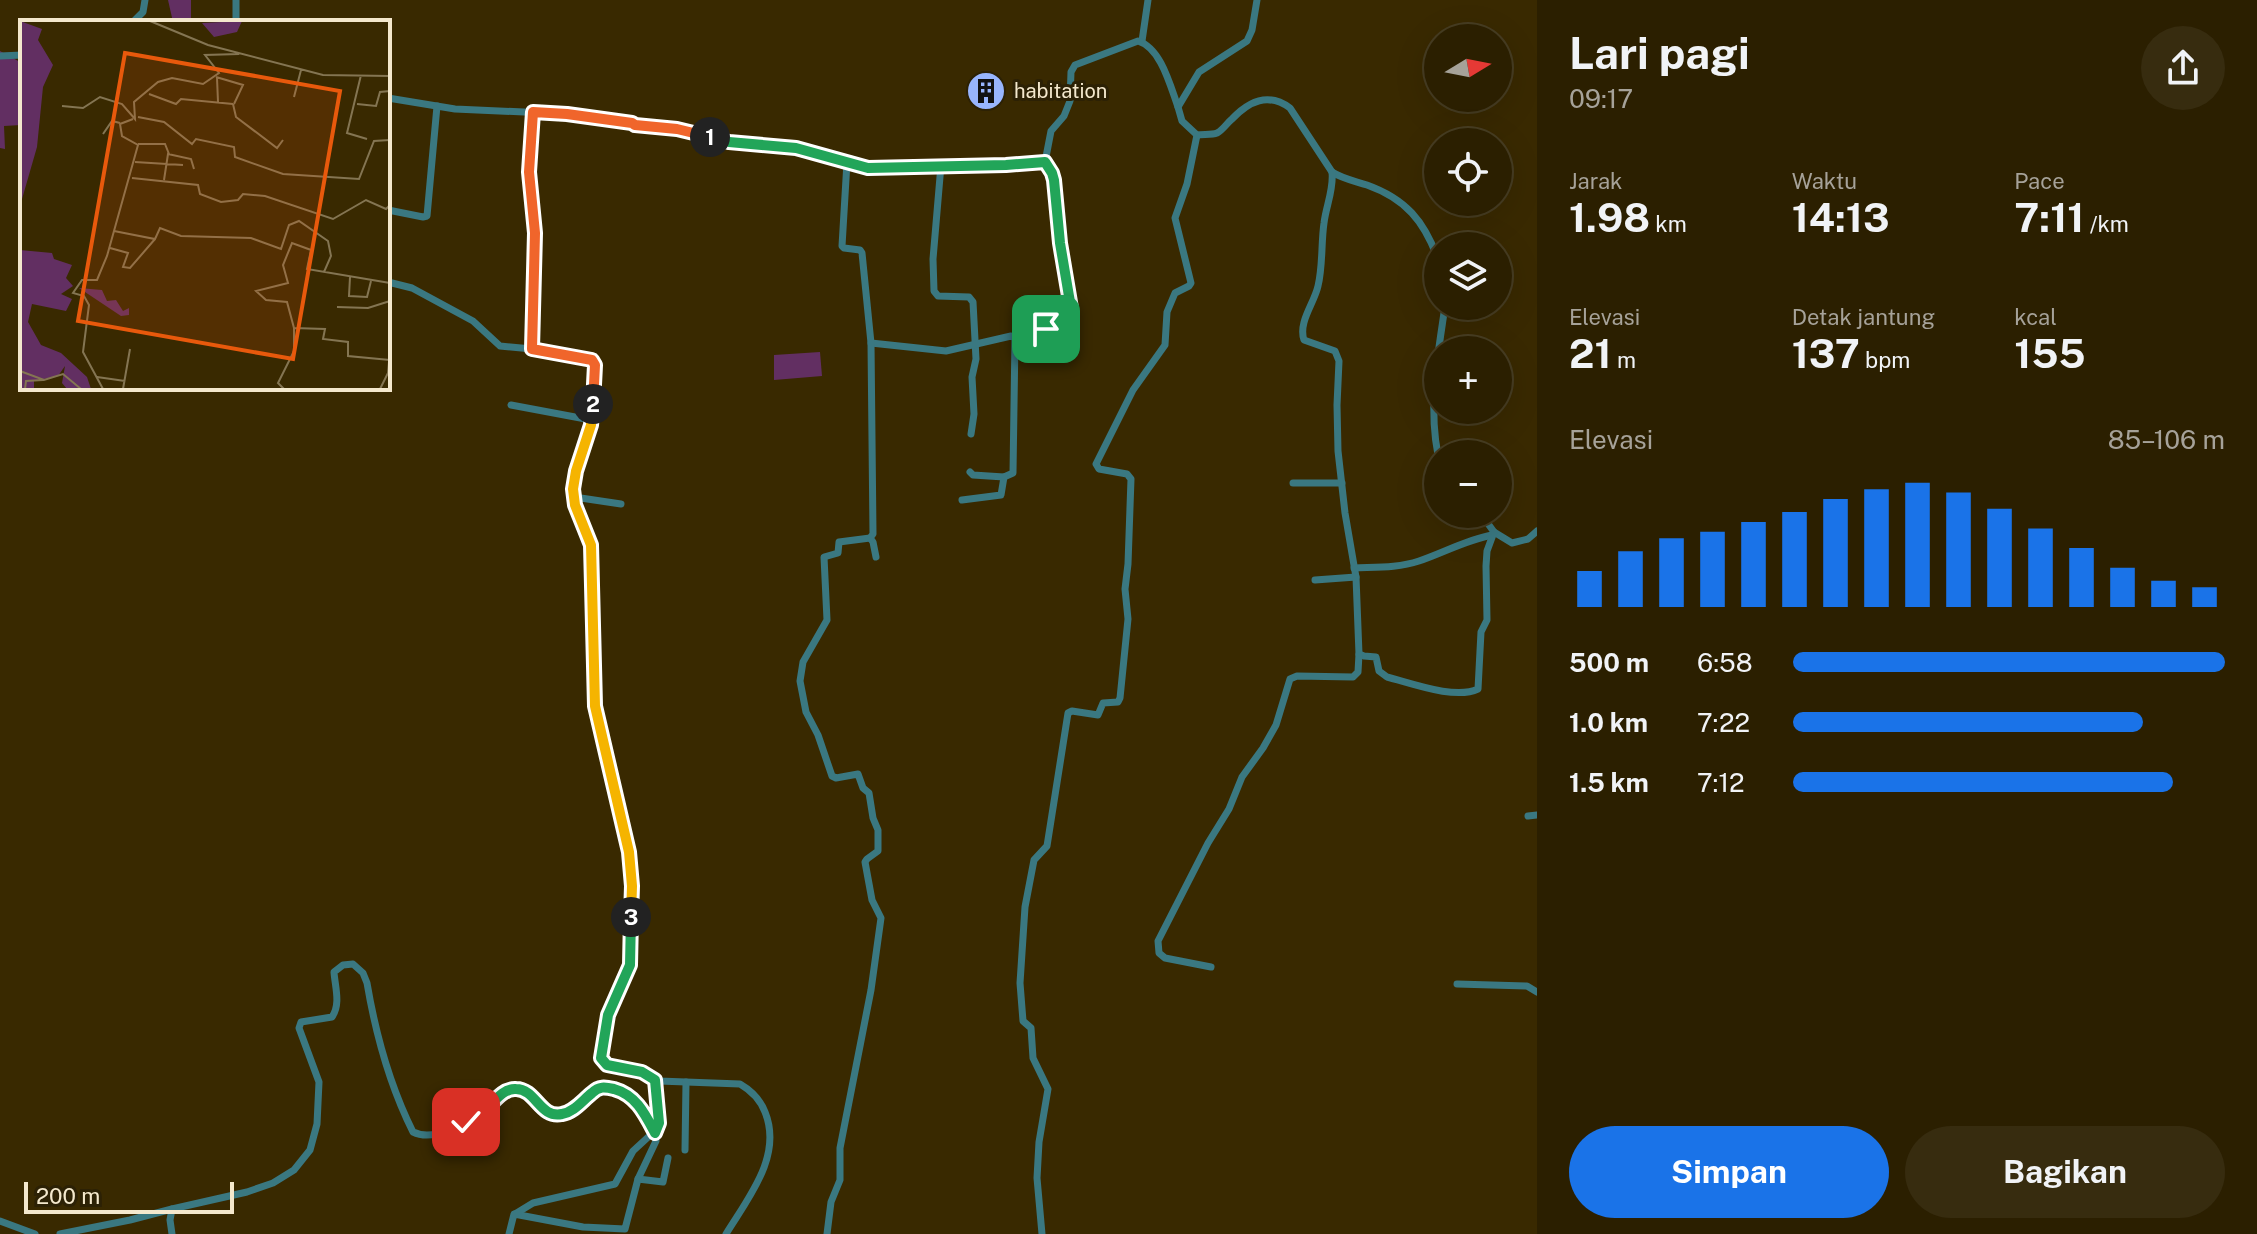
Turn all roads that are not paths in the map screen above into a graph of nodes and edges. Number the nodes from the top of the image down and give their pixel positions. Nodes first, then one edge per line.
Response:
1 (145, 0) edge
2 (1148, 0) edge
3 (1257, 0) edge
4 (135, 20) edge
5 (1142, 41) junction
6 (20, 55) edge
7 (0, 56) edge
8 (390, 98) edge
9 (437, 106) junction
10 (1178, 107) junction
11 (533, 112) junction
12 (1197, 135) junction
13 (847, 162) junction
14 (1045, 162) junction
15 (941, 165) junction
16 (1332, 172) junction
17 (390, 210) edge
18 (1426, 232) edge
19 (390, 282) edge
20 (1442, 320) edge
21 (871, 343) junction
22 (976, 345) junction
23 (1016, 347) junction
24 (532, 349) junction
25 (511, 405) dead end
26 (591, 420) junction
27 (971, 434) dead end
28 (1435, 440) edge
29 (970, 472) dead end
30 (1004, 477) junction
31 (1293, 483) dead end
32 (1342, 483) junction
33 (574, 497) junction
34 (962, 500) dead end
35 (621, 504) dead end
36 (1489, 528) edge
37 (1537, 531) edge
38 (1493, 534) junction
39 (870, 538) junction
40 (876, 557) dead end
41 (1354, 568) junction
42 (1356, 577) junction
43 (1315, 580) dead end
44 (1359, 654) junction
45 (1537, 815) edge
46 (1528, 816) dead end
47 (1211, 967) dead end
48 (1457, 984) dead end
49 (1537, 992) edge
50 (655, 1080) junction
51 (686, 1082) junction
52 (655, 1133) junction
53 (685, 1150) dead end
54 (668, 1158) dead end
55 (638, 1179) junction
56 (172, 1209) junction
57 (514, 1214) junction
58 (0, 1221) edge
59 (625, 1231) edge
60 (35, 1234) edge
61 (60, 1234) edge
62 (172, 1234) edge
63 (509, 1234) edge
64 (726, 1234) edge
65 (827, 1234) edge
66 (1042, 1234) edge

1 - 4 street
2 - 5 street
3 - 10 street
5 - 10 street
5 - 14 street
6 - 7 street
8 - 9 street
9 - 11 street
9 - 17 street
10 - 12 street
11 - 13 street
11 - 24 street
12 - 16 street
12 - 66 street
13 - 15 street
13 - 21 street
14 - 15 street
14 - 23 street
15 - 22 street
16 - 18 street
16 - 32 street
19 - 24 street
20 - 28 street
21 - 22 street
21 - 39 street
22 - 23 street
22 - 27 street
23 - 30 street
24 - 26 street
25 - 26 street
26 - 33 street
29 - 30 street
30 - 34 street
31 - 32 street
32 - 41 street
33 - 35 street
33 - 50 street
36 - 38 street
37 - 38 street
38 - 41 street
38 - 44 street
39 - 40 street
39 - 65 street
41 - 42 street
42 - 43 street
42 - 44 street
44 - 47 street
45 - 46 street
48 - 49 street
50 - 51 street
50 - 52 street
51 - 53 street
51 - 64 street
52 - 55 street
52 - 56 street
52 - 57 street
54 - 55 street
55 - 59 street
56 - 61 street
56 - 62 street
57 - 59 street
57 - 63 street
58 - 60 street

